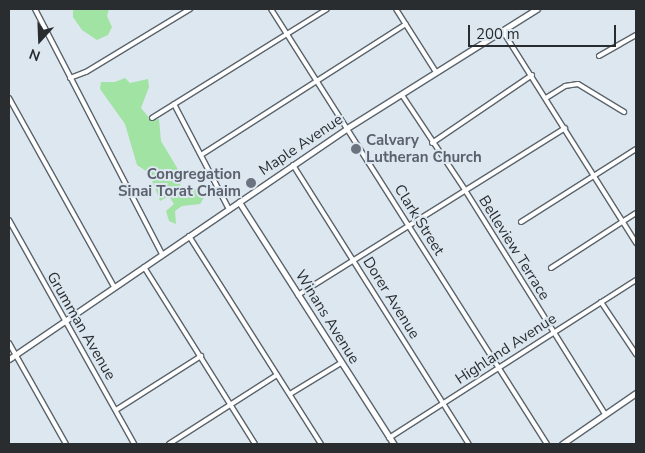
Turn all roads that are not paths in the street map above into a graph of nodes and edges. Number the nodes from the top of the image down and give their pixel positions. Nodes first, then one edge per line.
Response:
1 (35, 9) edge
2 (190, 9) edge
3 (271, 9) edge
4 (327, 9) edge
5 (396, 9) edge
6 (537, 9) edge
7 (406, 24) junction
8 (502, 30) junction
9 (287, 34) junction
10 (636, 35) edge
11 (598, 56) dead end
12 (436, 72) junction
13 (532, 75) junction
14 (70, 78) junction
15 (317, 81) junction
16 (402, 95) junction
17 (9, 98) edge
18 (546, 98) junction
19 (174, 104) junction
20 (624, 112) dead end
21 (152, 118) dead end
22 (347, 128) junction
23 (565, 128) junction
24 (432, 143) junction
25 (636, 149) edge
26 (201, 155) junction
27 (293, 165) junction
28 (594, 174) junction
29 (465, 190) junction
30 (239, 202) junction
31 (229, 209) junction
32 (636, 213) edge
33 (9, 220) edge
34 (623, 221) junction
35 (521, 222) dead end
36 (409, 225) junction
37 (189, 236) junction
38 (636, 242) edge
39 (162, 254) junction
40 (354, 260) junction
41 (144, 267) junction
42 (551, 268) dead end
43 (636, 280) edge
44 (114, 287) junction
45 (298, 295) junction
46 (601, 302) junction
47 (64, 321) junction
48 (554, 331) junction
49 (9, 343) edge
50 (636, 354) edge
51 (15, 355) junction
52 (200, 356) junction
53 (9, 359) edge
54 (341, 363) junction
55 (498, 367) junction
56 (277, 375) junction
57 (636, 393) edge
58 (290, 394) junction
59 (443, 403) junction
60 (230, 405) junction
61 (116, 410) junction
62 (605, 414) junction
63 (389, 438) junction
64 (66, 444) edge
65 (134, 444) edge
66 (169, 444) edge
67 (255, 444) edge
68 (321, 444) edge
69 (394, 444) edge
70 (469, 444) edge
71 (547, 444) edge
72 (562, 444) edge

1 - 14 street
2 - 14 street
3 - 9 street, Clark Street
4 - 9 street
5 - 7 street
6 - 8 street, Maple Avenue
7 - 12 street
7 - 15 street
8 - 12 street, Maple Avenue
8 - 13 street
9 - 15 street, Clark Street
9 - 19 street
10 - 11 street
12 - 16 street, Maple Avenue
13 - 18 street
13 - 24 street
14 - 39 street
15 - 22 street, Clark Street
15 - 26 street
16 - 22 street, Maple Avenue
16 - 24 street, Belleview Terrace
17 - 44 street
18 - 20 street
18 - 23 street
19 - 21 street
19 - 26 street
22 - 27 street, Maple Avenue
22 - 36 street, Clark Street
23 - 28 street
23 - 29 street
24 - 29 street, Belleview Terrace
25 - 28 street
26 - 31 street
27 - 30 street, Maple Avenue
27 - 40 street, Dorer Avenue
28 - 34 street
28 - 35 street
29 - 36 street
29 - 48 street, Belleview Terrace
30 - 31 street, Maple Avenue
30 - 45 street, Winans Avenue
31 - 37 street, Maple Avenue
32 - 34 street
33 - 47 street, Grumman Avenue
34 - 38 street
34 - 42 street
36 - 40 street
36 - 55 street, Clark Street
37 - 39 street, Maple Avenue
37 - 56 street
39 - 41 street, Maple Avenue
40 - 45 street
40 - 59 street, Dorer Avenue
41 - 44 street, Maple Avenue
41 - 52 street
43 - 46 street, Highland Avenue
44 - 47 street, Maple Avenue
45 - 54 street, Winans Avenue
46 - 48 street, Highland Avenue
46 - 50 street
47 - 51 street, Maple Avenue
47 - 61 street, Grumman Avenue
48 - 55 street, Highland Avenue
48 - 62 street, Belleview Terrace
49 - 51 street
51 - 53 street, Maple Avenue
51 - 64 street
52 - 60 street
52 - 61 street
54 - 58 street
54 - 63 street, Winans Avenue
55 - 59 street, Highland Avenue
55 - 71 street, Clark Street
56 - 58 street
56 - 60 street
57 - 62 street
58 - 68 street
59 - 63 street, Highland Avenue
59 - 70 street, Dorer Avenue
60 - 66 street
60 - 67 street
61 - 65 street, Grumman Avenue
62 - 72 street
63 - 69 street, Winans Avenue

